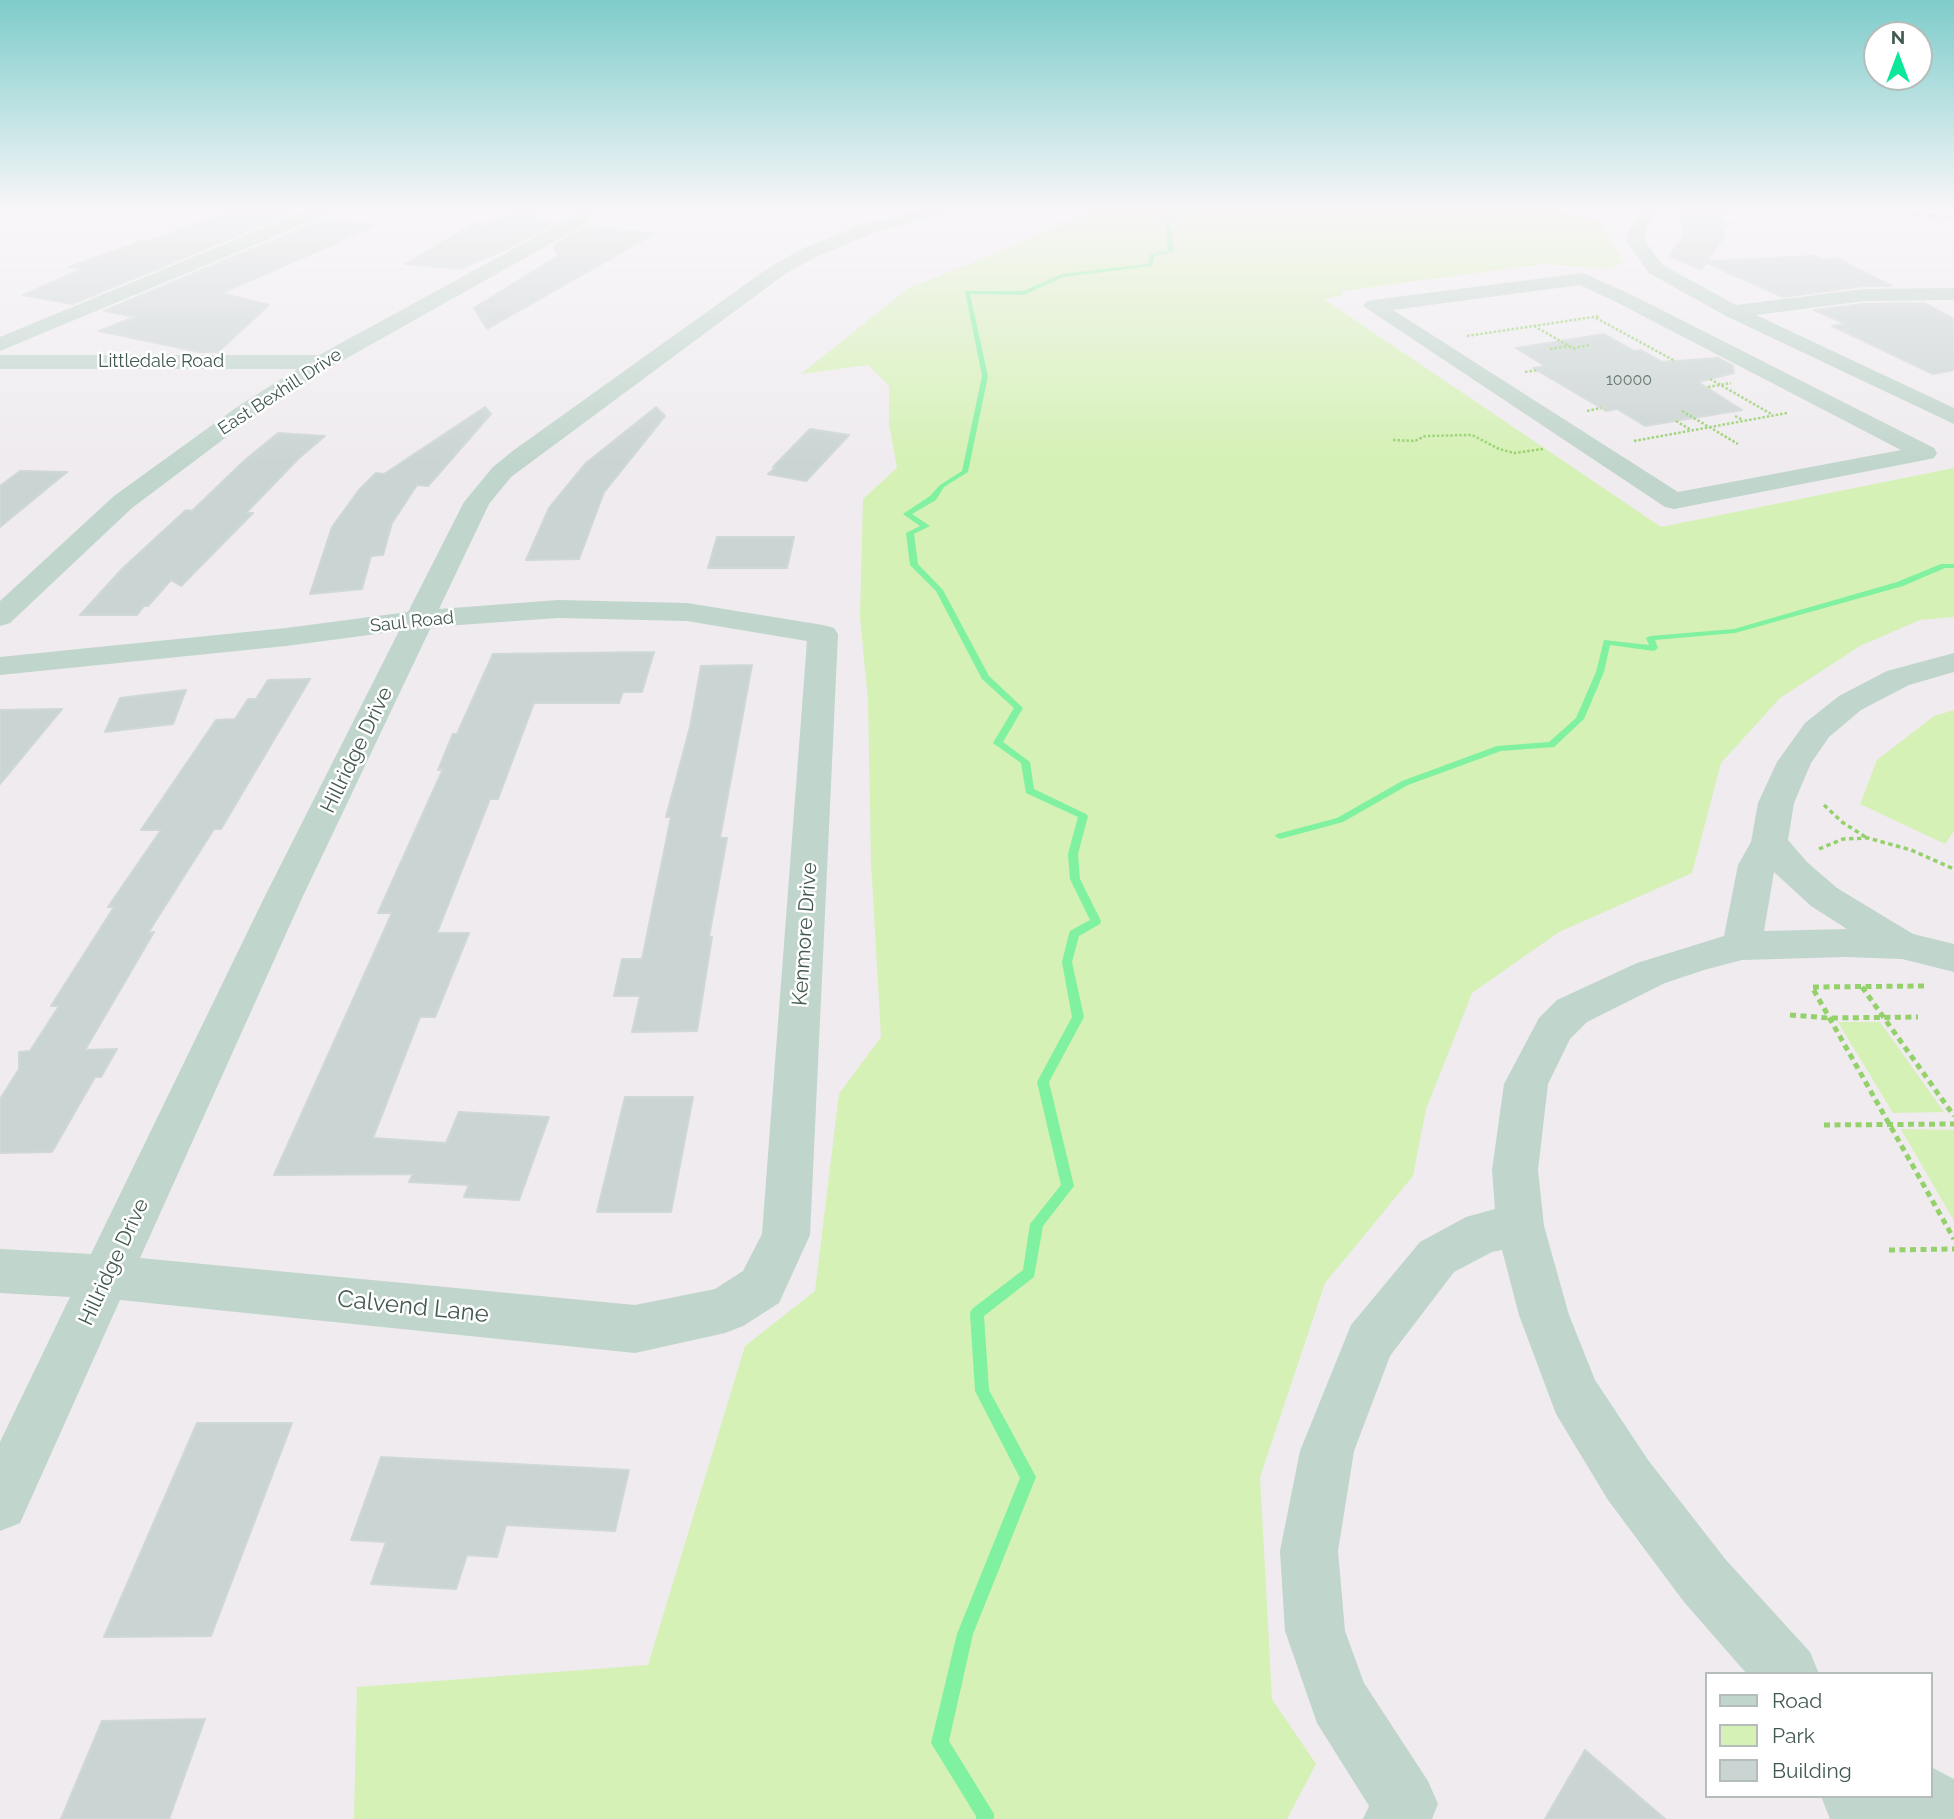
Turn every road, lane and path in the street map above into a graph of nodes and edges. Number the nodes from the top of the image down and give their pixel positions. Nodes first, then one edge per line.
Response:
1 (122, 294) edge
2 (446, 294) edge
3 (745, 294) edge
4 (1467, 294) edge
5 (1614, 294) edge
6 (1662, 294) edge
7 (1698, 294) edge
8 (1954, 294) edge
9 (1625, 299) junction
10 (1733, 312) junction
11 (1606, 315) dead end
12 (1594, 317) junction
13 (1534, 326) junction
14 (1428, 341) junction
15 (0, 345) edge
16 (1590, 345) dead end
17 (1573, 348) junction
18 (1550, 349) dead end
19 (1675, 361) dead end
20 (0, 362) edge
21 (323, 362) junction
22 (1710, 379) dead end
23 (1731, 383) dead end
24 (1720, 385) junction
25 (1708, 387) dead end
26 (1682, 411) dead end
27 (1944, 412) edge
28 (1787, 413) dead end
29 (1774, 415) junction
30 (1735, 416) dead end
31 (1676, 421) dead end
32 (1744, 421) junction
33 (1862, 421) junction
34 (1709, 427) junction
35 (1691, 430) junction
36 (1393, 440) dead end
37 (1738, 444) dead end
38 (1594, 448) junction
39 (1546, 449) dead end
40 (0, 617) edge
41 (421, 619) junction
42 (823, 634) joint
43 (1954, 662) edge
44 (0, 666) edge
45 (1824, 805) dead end
46 (1868, 838) junction
47 (1769, 842) junction
48 (1818, 849) dead end
49 (1954, 869) edge
50 (1902, 945) junction
51 (1742, 946) junction
52 (1944, 972) edge
53 (1862, 986) junction
54 (1790, 1015) dead end
55 (1918, 1017) dead end
56 (1829, 1018) junction
57 (1883, 1018) junction
58 (1954, 1116) edge
59 (1889, 1124) junction
60 (1954, 1124) edge
61 (1824, 1125) dead end
62 (1520, 1226) junction
63 (786, 1235) joint
64 (1954, 1239) edge
65 (1954, 1249) edge
66 (1889, 1250) dead end
67 (0, 1270) edge
68 (108, 1277) junction
69 (0, 1503) edge
70 (1785, 1672) edge
71 (1854, 1798) edge
72 (1396, 1819) edge
73 (1867, 1819) edge

1 - 15 street
2 - 21 street, East Bexhill Drive
3 - 41 street, Hillridge Drive
4 - 14 street
5 - 9 street
6 - 9 street
7 - 10 street
8 - 10 street
9 - 33 street
10 - 27 street
11 - 12 path
12 - 13 path
12 - 19 path
13 - 14 path
13 - 17 path
14 - 38 street
16 - 17 path
17 - 18 path
20 - 21 street, Littledale Road
21 - 40 street, East Bexhill Drive
22 - 24 path
23 - 24 path
24 - 25 path
24 - 29 path
26 - 34 path
27 - 33 street
28 - 29 path
29 - 32 path
30 - 32 path
31 - 35 path
32 - 34 path
33 - 38 street
34 - 35 path
34 - 37 path
35 - 38 path
36 - 39 path
41 - 42 street, Saul Road
41 - 44 street, Saul Road
41 - 68 street, Hillridge Drive
42 - 63 street, Kenmore Drive
43 - 47 street
45 - 46 path
46 - 48 path
46 - 49 path
47 - 50 street
47 - 51 street
50 - 51 street
50 - 52 street
51 - 62 street
52 - 53 path
53 - 56 path
53 - 57 path
54 - 56 path
55 - 57 path
56 - 57 path
56 - 59 path
57 - 58 path
59 - 60 path
59 - 61 path
59 - 64 path
62 - 70 street
62 - 72 street
63 - 68 street, Calvend Lane
65 - 66 path
67 - 68 street, Calvend Lane
68 - 69 street, Hillridge Drive
71 - 73 street

